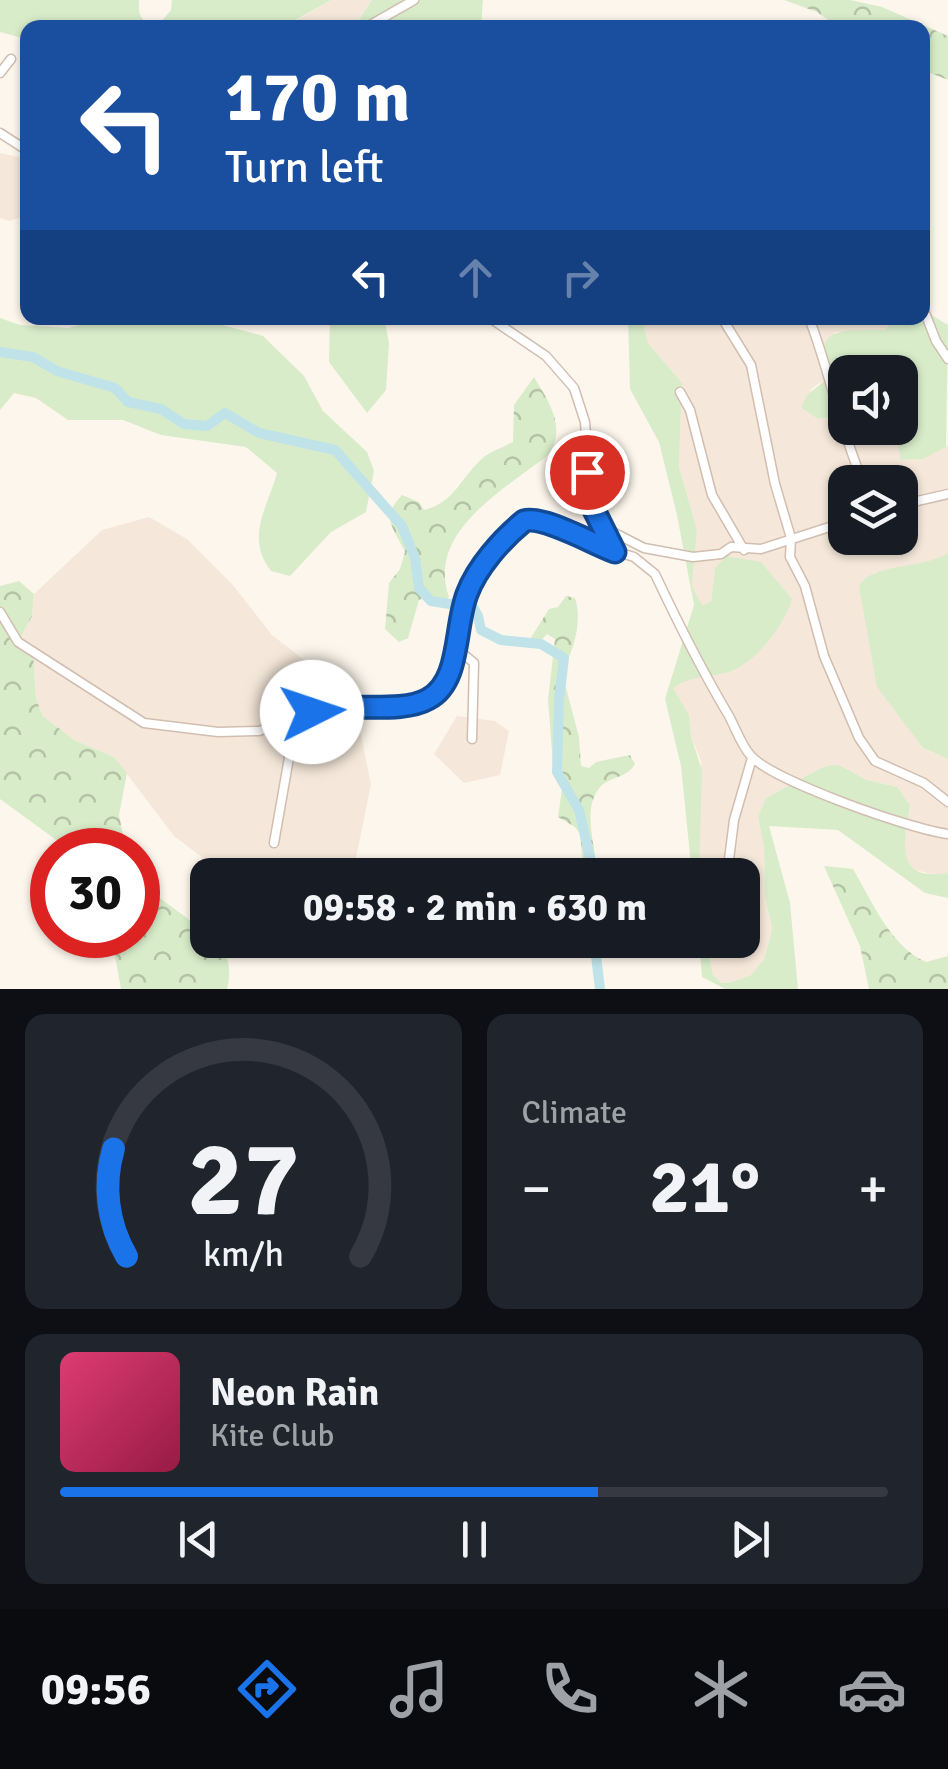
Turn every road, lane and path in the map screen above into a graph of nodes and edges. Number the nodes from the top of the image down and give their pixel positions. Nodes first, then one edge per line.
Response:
1 (414, 0) edge
2 (379, 20) edge
3 (11, 59) dead end
4 (0, 74) edge
5 (500, 325) edge
6 (726, 325) edge
7 (811, 325) edge
8 (930, 325) edge
9 (948, 359) edge
10 (680, 392) dead end
11 (857, 465) edge
12 (948, 494) edge
13 (918, 501) edge
14 (603, 527) junction
15 (828, 527) edge
16 (791, 538) junction
17 (744, 550) junction
18 (615, 552) junction
19 (0, 612) edge
20 (455, 647) junction
21 (296, 718) junction
22 (472, 739) dead end
23 (752, 758) junction
24 (948, 802) edge
25 (948, 834) edge
26 (274, 843) dead end
27 (729, 858) edge

1 - 2 street
3 - 4 street
5 - 14 street
6 - 16 street
7 - 11 street
8 - 9 street
10 - 17 street
12 - 13 street
14 - 17 street
14 - 18 street
15 - 16 street
16 - 17 street
16 - 24 street
18 - 20 street
18 - 23 street
19 - 21 street
20 - 21 street
20 - 22 street
21 - 26 street
23 - 25 street
23 - 27 street

